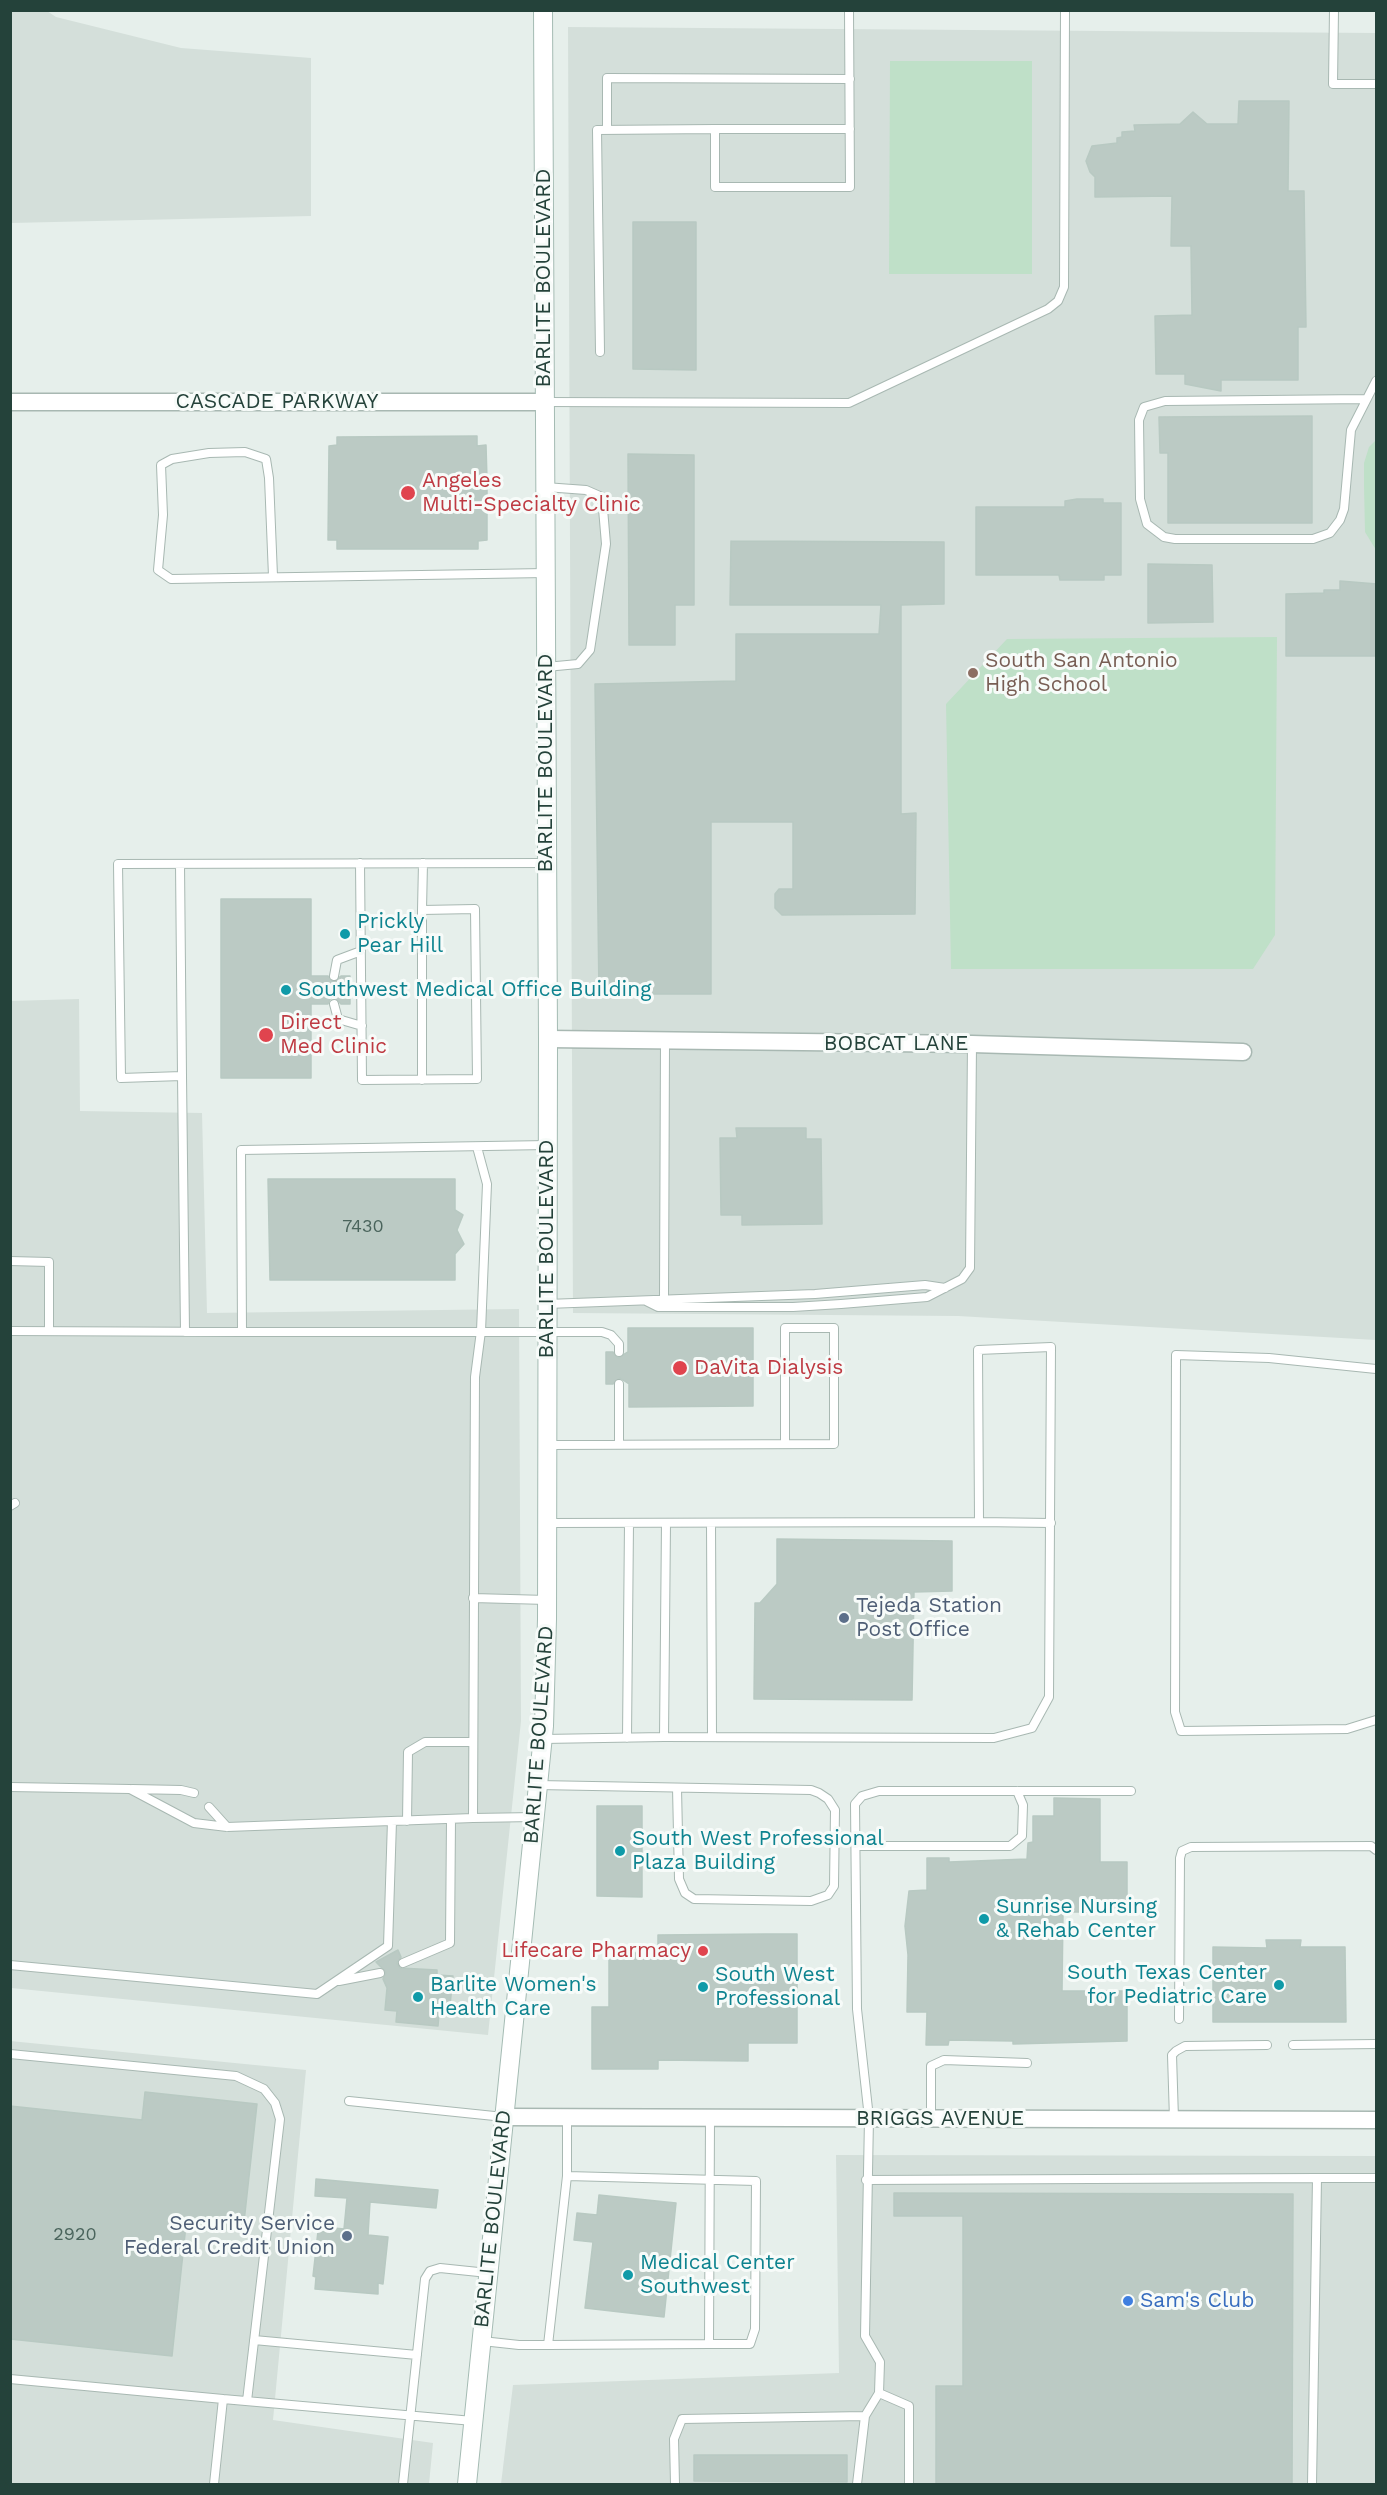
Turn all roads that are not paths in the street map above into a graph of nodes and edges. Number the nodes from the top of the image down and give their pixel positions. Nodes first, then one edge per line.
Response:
1 (543, 10) edge
2 (849, 10) edge
3 (1065, 10) edge
4 (1334, 10) edge
5 (850, 79) junction
6 (1377, 84) edge
7 (715, 129) junction
8 (850, 129) junction
9 (607, 130) junction
10 (600, 352) dead end
11 (1377, 381) edge
12 (1366, 399) junction
13 (10, 402) edge
14 (544, 402) junction
15 (545, 487) junction
16 (546, 573) junction
17 (273, 576) junction
18 (546, 667) junction
19 (360, 863) junction
20 (423, 863) junction
21 (546, 863) junction
22 (180, 864) junction
23 (422, 910) junction
24 (361, 951) junction
25 (334, 976) dead end
26 (334, 1004) dead end
27 (362, 1026) junction
28 (548, 1039) junction
29 (665, 1042) junction
30 (972, 1044) junction
31 (1243, 1052) dead end
32 (182, 1077) junction
33 (422, 1080) junction
34 (548, 1145) junction
35 (477, 1147) junction
36 (10, 1261) edge
37 (946, 1288) junction
38 (664, 1298) junction
39 (646, 1301) junction
40 (547, 1304) junction
41 (546, 1330) junction
42 (10, 1331) edge
43 (49, 1331) junction
44 (481, 1331) junction
45 (185, 1332) junction
46 (242, 1332) junction
47 (619, 1352) dead end
48 (1377, 1369) edge
49 (619, 1384) dead end
50 (548, 1444) junction
51 (619, 1444) junction
52 (785, 1444) junction
53 (979, 1522) junction
54 (547, 1523) junction
55 (629, 1523) junction
56 (666, 1523) junction
57 (711, 1523) junction
58 (1051, 1523) junction
59 (473, 1598) junction
60 (547, 1600) junction
61 (1377, 1720) edge
62 (664, 1737) junction
63 (712, 1737) junction
64 (627, 1738) junction
65 (543, 1739) junction
66 (473, 1742) junction
67 (538, 1785) junction
68 (10, 1787) edge
69 (677, 1788) junction
70 (130, 1789) junction
71 (1017, 1791) junction
72 (1131, 1791) dead end
73 (194, 1793) dead end
74 (209, 1808) dead end
75 (473, 1818) junction
76 (535, 1818) junction
77 (451, 1819) junction
78 (392, 1821) junction
79 (407, 1821) junction
80 (227, 1827) junction
81 (856, 1846) junction
82 (1377, 1850) edge
83 (403, 1963) dead end
84 (10, 1965) edge
85 (380, 1973) dead end
86 (335, 1981) junction
87 (1179, 2019) dead end
88 (1377, 2044) edge
89 (1267, 2045) dead end
90 (1293, 2045) dead end
91 (10, 2054) edge
92 (1027, 2063) dead end
93 (349, 2101) dead end
94 (504, 2117) junction
95 (567, 2117) junction
96 (710, 2118) junction
97 (869, 2118) junction
98 (931, 2119) junction
99 (1174, 2119) junction
100 (1377, 2120) edge
101 (567, 2176) junction
102 (710, 2178) junction
103 (1317, 2178) junction
104 (1377, 2178) edge
105 (866, 2180) junction
106 (488, 2273) junction
107 (254, 2340) junction
108 (481, 2341) junction
109 (709, 2344) junction
110 (548, 2345) junction
111 (417, 2355) junction
112 (10, 2379) edge
113 (879, 2392) junction
114 (223, 2399) junction
115 (247, 2401) junction
116 (411, 2415) junction
117 (865, 2416) junction
118 (473, 2421) junction
119 (214, 2484) edge
120 (403, 2484) edge
121 (467, 2484) edge
122 (675, 2484) edge
123 (857, 2484) edge
124 (909, 2484) edge
125 (1312, 2484) edge

1 - 14 street, BARLITE BOULEVARD
2 - 5 lane
3 - 14 lane
4 - 6 lane
5 - 8 lane
5 - 9 lane
7 - 8 lane
7 - 8 lane
7 - 9 lane
9 - 10 lane
11 - 12 lane
12 - 12 lane
13 - 14 street, CASCADE PARKWAY
14 - 15 street, BARLITE BOULEVARD
15 - 16 street, BARLITE BOULEVARD
15 - 18 lane
16 - 17 lane
16 - 18 street, BARLITE BOULEVARD
17 - 17 lane
18 - 21 street, BARLITE BOULEVARD
19 - 20 lane
19 - 22 lane
19 - 24 lane
20 - 21 lane
20 - 23 lane
21 - 28 street, BARLITE BOULEVARD
22 - 32 lane
22 - 32 lane
23 - 33 lane
23 - 33 lane
24 - 25 lane
24 - 27 lane
26 - 27 lane
27 - 33 lane
28 - 29 street, BOBCAT LANE
28 - 34 street, BARLITE BOULEVARD
29 - 30 street, BOBCAT LANE
29 - 38 lane
30 - 31 street, BOBCAT LANE
30 - 37 lane
32 - 45 lane
34 - 35 lane
34 - 40 street, BARLITE BOULEVARD
35 - 44 lane
35 - 46 lane
36 - 43 lane
37 - 38 lane
37 - 39 lane
38 - 39 lane
39 - 40 lane
40 - 41 street, BARLITE BOULEVARD
41 - 44 lane
41 - 47 lane
41 - 50 street, BARLITE BOULEVARD
42 - 43 lane
43 - 45 lane
44 - 46 lane
44 - 59 lane
45 - 46 lane
48 - 61 lane
49 - 51 lane
50 - 51 lane
50 - 54 street, BARLITE BOULEVARD
51 - 52 lane
52 - 52 lane
53 - 57 lane
53 - 58 lane
53 - 58 lane
54 - 55 lane
54 - 60 street, BARLITE BOULEVARD
55 - 56 lane
55 - 64 lane
56 - 57 lane
56 - 62 lane
57 - 63 lane
58 - 63 lane
59 - 60 lane
59 - 66 lane
60 - 65 street, BARLITE BOULEVARD
62 - 63 lane
62 - 64 lane
64 - 65 lane
65 - 67 street, BARLITE BOULEVARD
66 - 75 lane
66 - 79 lane
67 - 69 lane
67 - 76 street, BARLITE BOULEVARD
68 - 70 lane
69 - 69 lane
70 - 73 lane
70 - 80 lane
71 - 72 lane
71 - 81 lane
71 - 81 lane
74 - 80 lane
75 - 76 lane
75 - 77 lane
76 - 94 street, BARLITE BOULEVARD
77 - 79 lane
77 - 83 lane
78 - 79 lane
78 - 80 lane
78 - 86 lane
81 - 97 lane
82 - 87 lane
84 - 86 lane
85 - 86 lane
88 - 90 lane
89 - 99 lane
91 - 107 lane
92 - 98 lane
93 - 94 lane
94 - 95 street, BRIGGS AVENUE
94 - 106 street, BARLITE BOULEVARD
95 - 96 street, BRIGGS AVENUE
95 - 101 lane
96 - 97 street, BRIGGS AVENUE
96 - 102 lane
97 - 98 street, BRIGGS AVENUE
97 - 105 lane
98 - 99 street, BRIGGS AVENUE
99 - 100 street, BRIGGS AVENUE
101 - 102 lane
101 - 110 lane
102 - 109 lane
102 - 109 lane
103 - 104 lane
103 - 105 lane
103 - 125 lane
105 - 113 lane
106 - 108 street, BARLITE BOULEVARD
106 - 111 lane
107 - 111 lane
107 - 115 lane
108 - 110 lane
108 - 118 street, BARLITE BOULEVARD
109 - 110 lane
111 - 116 lane
112 - 114 lane
113 - 117 lane
113 - 124 lane
114 - 115 lane
114 - 119 lane
115 - 116 lane
116 - 118 lane
116 - 120 lane
117 - 122 lane
117 - 123 lane
118 - 121 street, BARLITE BOULEVARD

